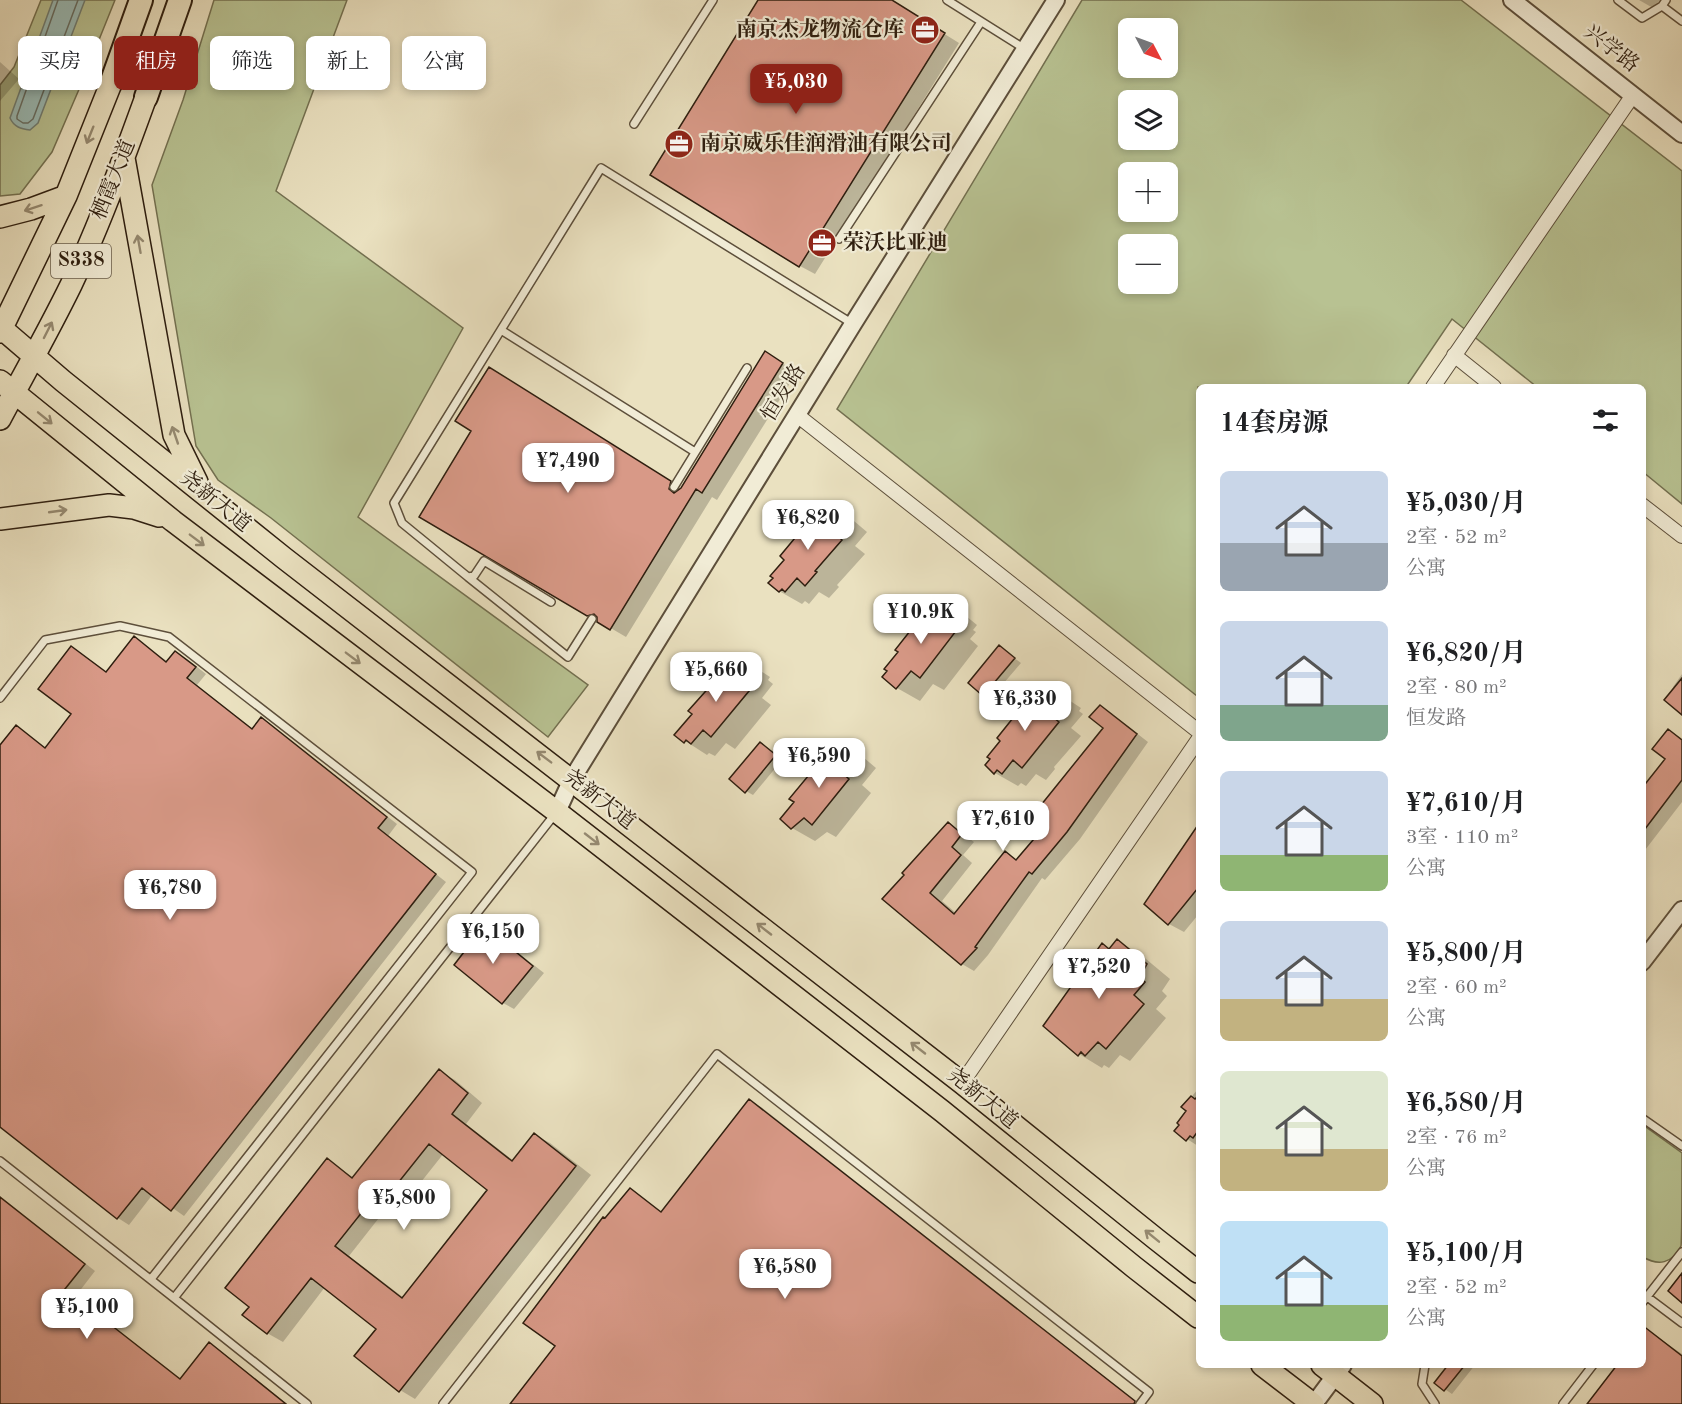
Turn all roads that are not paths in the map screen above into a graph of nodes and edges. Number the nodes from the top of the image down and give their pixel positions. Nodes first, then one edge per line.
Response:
1 (141, 0) edge
2 (180, 0) edge
3 (712, 0) edge
4 (947, 0) edge
5 (1056, 0) edge
6 (1512, 0) edge
7 (1618, 0) edge
8 (1664, 3) edge
9 (1682, 21) edge
10 (981, 22) junction
11 (1025, 49) junction
12 (112, 81) joint
13 (1633, 95) junction
14 (146, 97) joint
15 (634, 124) dead end
16 (1682, 134) edge
17 (124, 158) junction
18 (66, 196) junction
19 (0, 217) edge
20 (839, 239) dead end
21 (853, 324) junction
22 (1, 329) edge
23 (501, 330) junction
24 (1454, 356) junction
25 (35, 357) junction
26 (747, 368) dead end
27 (1435, 384) edge
28 (1490, 384) edge
29 (7, 387) edge
30 (797, 415) junction
31 (0, 419) edge
32 (695, 452) junction
33 (674, 487) dead end
34 (200, 488) junction
35 (1646, 508) edge
36 (0, 519) edge
37 (173, 521) junction
38 (1682, 536) edge
39 (468, 577) junction
40 (551, 602) dead end
41 (592, 619) dead end
42 (0, 698) edge
43 (1196, 729) edge
44 (1196, 743) edge
45 (572, 779) junction
46 (557, 812) junction
47 (1682, 910) edge
48 (1646, 957) edge
49 (962, 1083) junction
50 (1646, 1121) edge
51 (1682, 1146) edge
52 (0, 1161) edge
53 (1682, 1252) edge
54 (1196, 1270) edge
55 (151, 1279) junction
56 (1646, 1295) edge
57 (174, 1298) junction
58 (1646, 1298) edge
59 (1196, 1315) edge
60 (1682, 1323) edge
61 (1266, 1368) edge
62 (1333, 1368) edge
63 (1425, 1368) edge
64 (1591, 1368) edge
65 (308, 1404) edge
66 (443, 1404) edge
67 (1140, 1404) edge
68 (1313, 1404) edge
69 (1372, 1404) edge
70 (1435, 1404) edge
71 (1563, 1404) edge

1 - 12 highway, 栖霞大道 / S338
2 - 14 highway, 栖霞大道 / S338
3 - 15 lane
4 - 10 lane
5 - 11 street, 恒发路
6 - 13 street, 兴学路
7 - 8 lane
8 - 9 lane
10 - 11 lane
10 - 20 lane
11 - 21 street, 恒发路
12 -> 18 main road, 栖霞大道 / S338
13 - 16 street, 兴学路
13 - 24 street
14 - 17 main road, 栖霞大道 / S338
25 -> 17 main road, 栖霞大道 / S338
34 -> 17 main road
18 -> 19 main road
18 - 22 main road, 栖霞大道 / S338
21 - 23 lane
21 - 30 street, 恒发路
22 - 25 main road, 尧新大道
23 - 32 lane
23 - 39 lane
24 - 27 street
24 - 28 street
25 - 29 main road, 栖霞大道 / S338
25 - 34 main road, 尧新大道
26 - 32 lane
29 - 31 main road, 栖霞大道 / S338
29 -> 37 main road, 尧新大道
30 - 43 street
30 - 45 street, 恒发路
32 - 33 lane
45 -> 34 main road, 尧新大道
35 - 38 street
36 -> 37 main road
37 -> 46 main road, 尧新大道
39 - 40 lane
39 - 41 lane
42 - 55 lane
44 - 49 street
45 - 46 street, 恒发路
49 -> 45 main road, 尧新大道
46 - 57 lane
46 -> 59 main road, 尧新大道
47 - 48 street
54 -> 49 main road, 尧新大道
50 - 51 lane
52 - 55 lane
53 - 56 lane
55 - 57 lane
57 - 65 lane
58 - 60 lane
61 - 68 main road
62 - 68 street
62 - 69 main road
63 - 70 lane
64 - 71 lane
66 - 67 lane

